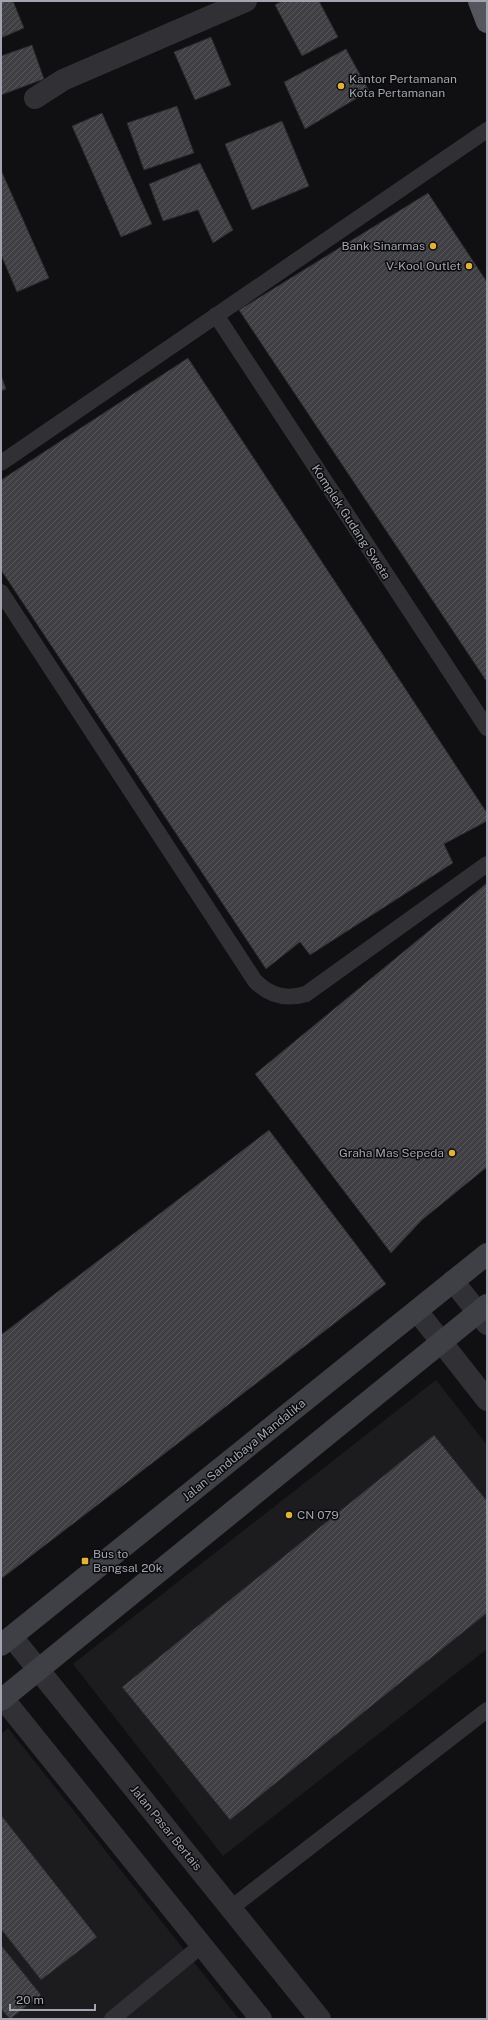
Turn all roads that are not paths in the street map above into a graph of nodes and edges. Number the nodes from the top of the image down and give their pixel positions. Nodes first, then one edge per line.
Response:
1 (246, 1) edge
2 (479, 1) edge
3 (487, 22) edge
4 (35, 98) dead end
5 (487, 130) edge
6 (216, 316) junction
7 (1, 463) edge
8 (1, 592) edge
9 (487, 728) edge
10 (487, 864) edge
11 (487, 1254) edge
12 (453, 1281) junction
13 (417, 1310) junction
14 (484, 1314) edge
15 (442, 1342) junction
16 (487, 1400) edge
17 (6, 1641) edge
18 (39, 1670) junction
19 (2, 1698) edge
20 (487, 1710) edge
21 (231, 1908) junction
22 (202, 1945) junction
23 (112, 2019) edge
24 (261, 2019) edge
25 (320, 2019) edge

1 - 4 street
2 - 3 highway
5 - 6 lane
6 - 7 lane
6 - 9 lane, Komplek Gudang Sweta
8 - 10 lane
11 - 12 main road, Jalan Sandubaya Mandalika
12 - 13 main road, Jalan Sandubaya Mandalika
12 - 14 street
13 - 15 street
13 - 17 main road, Jalan Sandubaya Mandalika
14 - 15 main road
15 - 16 street
15 - 18 main road
17 - 18 street, Jalan Pasar Bertais
18 - 19 main road
18 - 21 street, Jalan Pasar Bertais
19 - 22 street
20 - 21 lane
21 - 25 street, Jalan Pasar Bertais
22 - 23 lane
22 - 24 street

